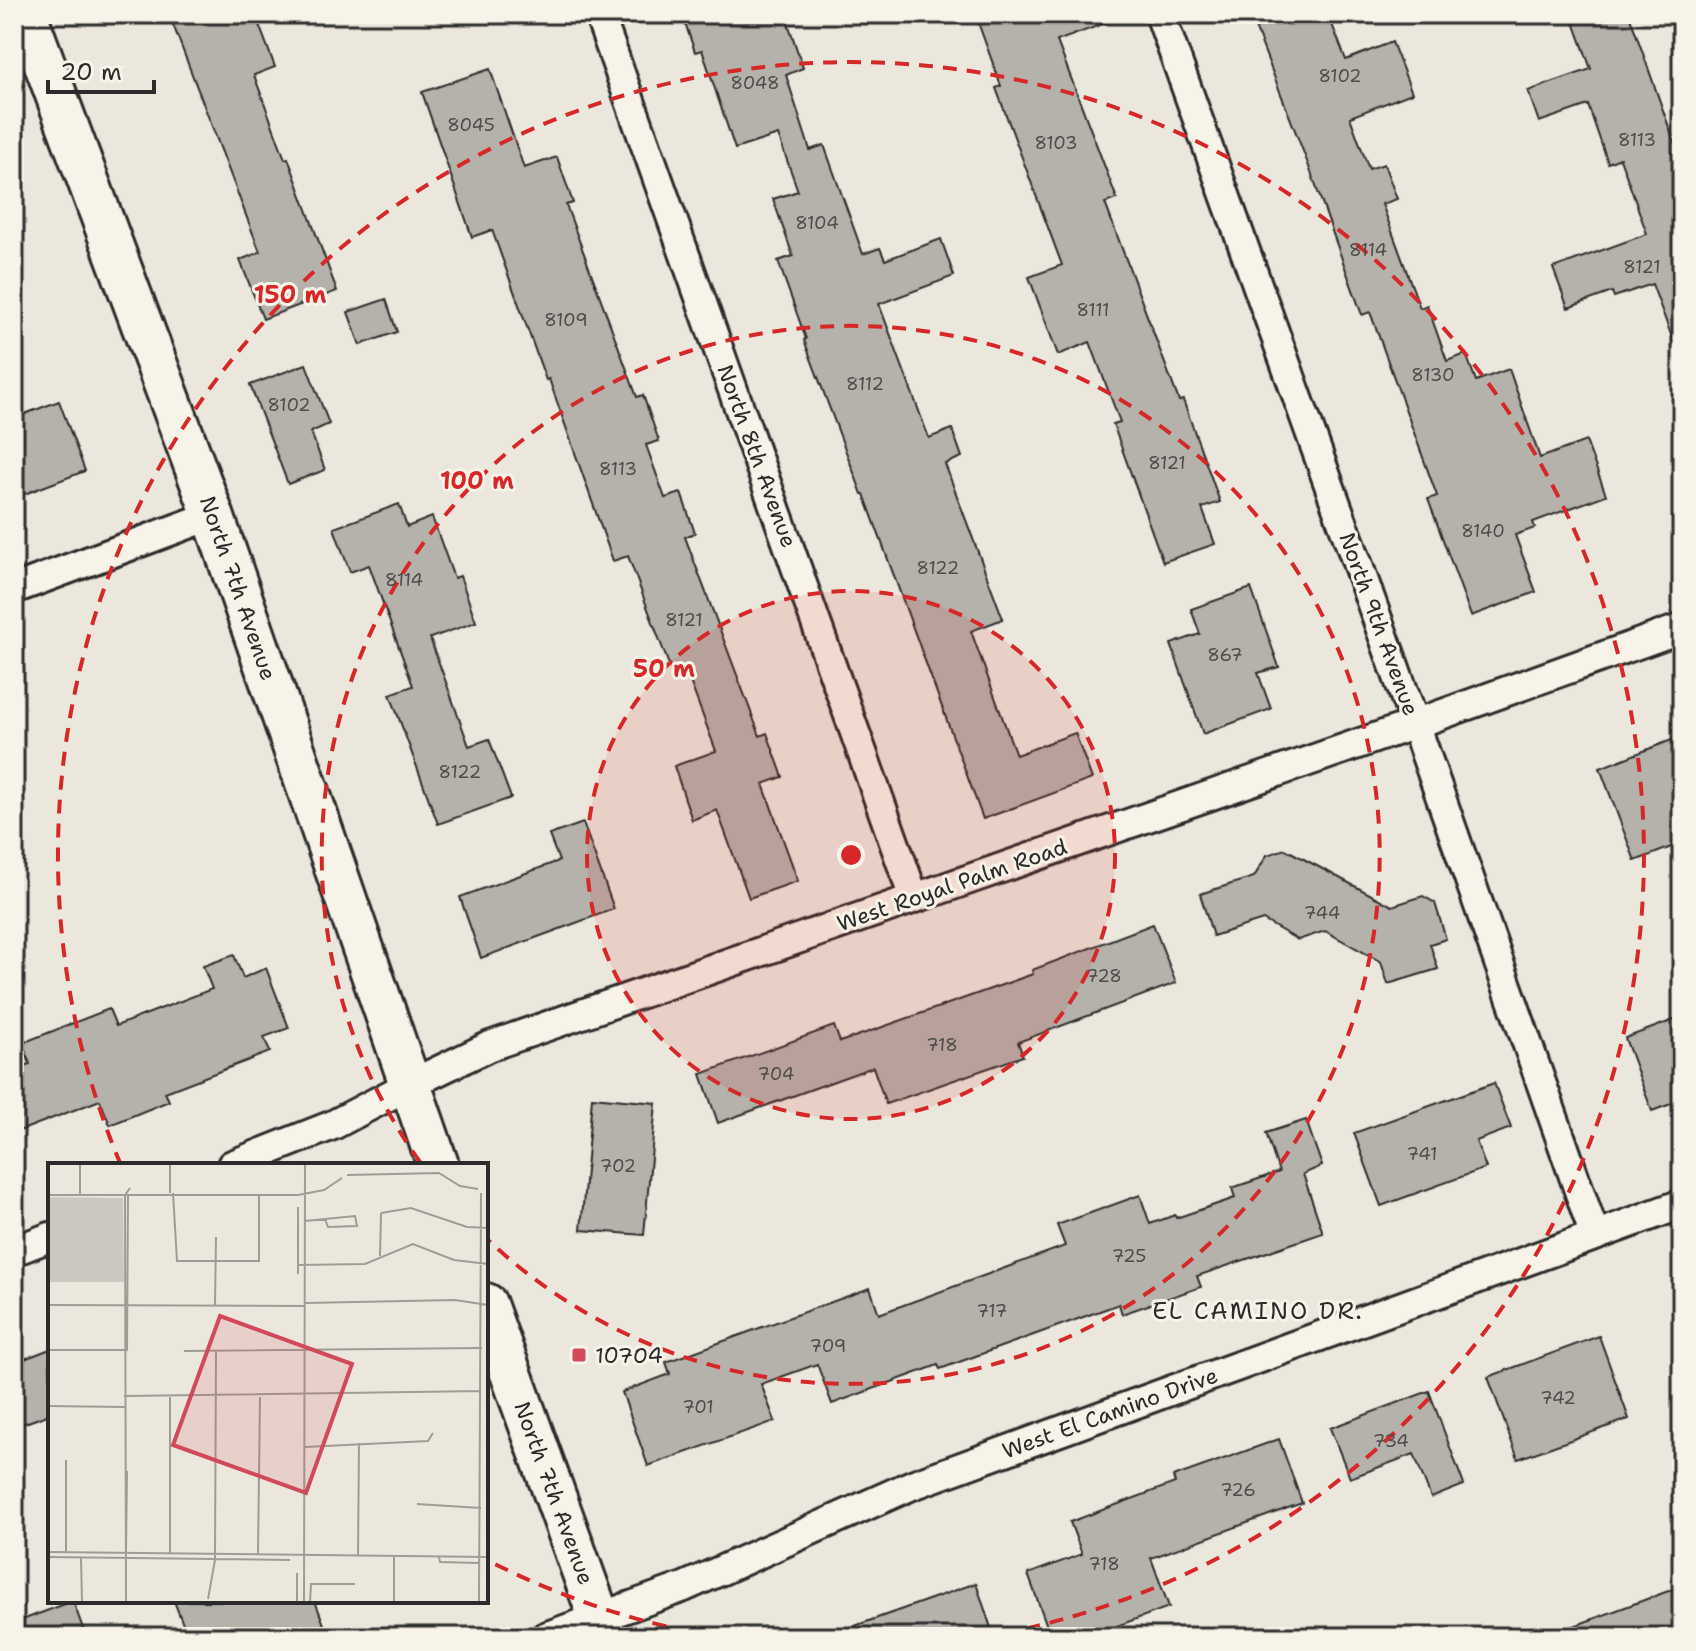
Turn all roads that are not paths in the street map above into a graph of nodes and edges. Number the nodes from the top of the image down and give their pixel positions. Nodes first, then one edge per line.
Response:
1 (26, 14) edge
2 (599, 14) edge
3 (1160, 14) edge
4 (213, 515) junction
5 (14, 589) edge
6 (1682, 628) edge
7 (1415, 724) junction
8 (914, 898) junction
9 (411, 1084) junction
10 (237, 1163) edge
11 (437, 1163) edge
12 (1682, 1204) edge
13 (1595, 1236) junction
14 (48, 1238) edge
15 (14, 1251) edge
16 (488, 1310) edge
17 (603, 1627) edge
18 (545, 1637) edge

1 - 4 main road, North 7th Avenue
2 - 8 street, North 8th Avenue
3 - 7 street, North 9th Avenue
4 - 5 street
4 - 9 main road, North 7th Avenue
6 - 7 street, West Royal Palm Road
7 - 8 street, West Royal Palm Road
7 - 13 street, North 9th Avenue
8 - 9 street, West Royal Palm Road
9 - 10 street, West Royal Palm Road
9 - 11 main road, North 7th Avenue
12 - 13 street, West El Camino Drive
13 - 17 street, West El Camino Drive
14 - 15 street
16 - 17 main road, North 7th Avenue
17 - 18 street, West El Camino Drive

